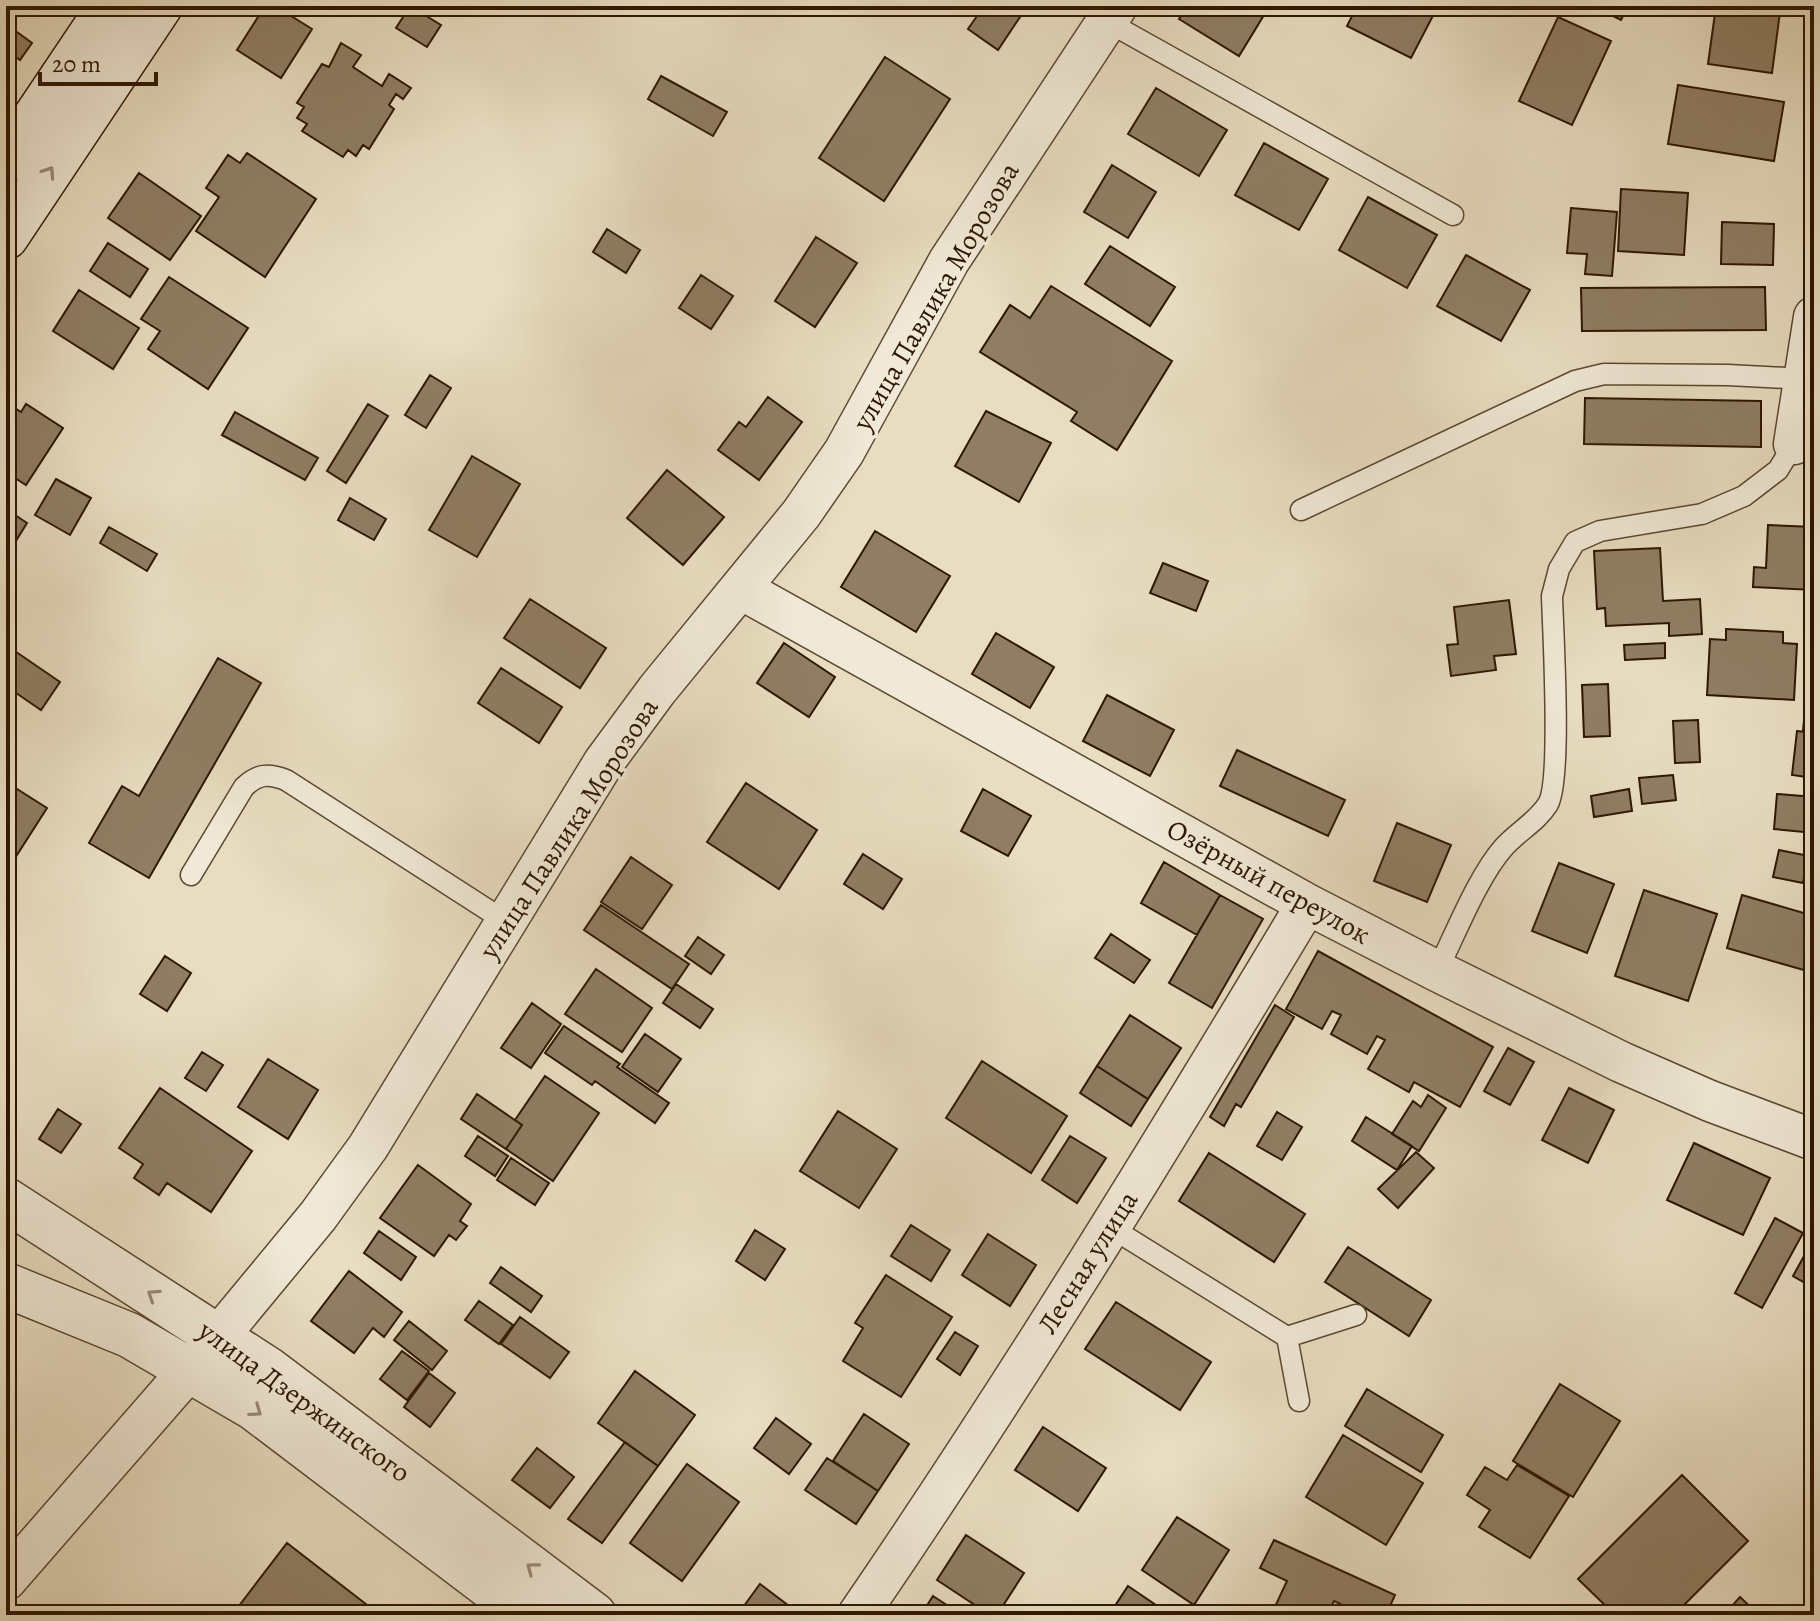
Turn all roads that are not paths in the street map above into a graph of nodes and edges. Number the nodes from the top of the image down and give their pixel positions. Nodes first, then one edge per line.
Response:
1 (110, 6) edge
2 (160, 6) edge
3 (1111, 14) edge
4 (6, 161) edge
5 (1453, 215) dead end
6 (6, 237) edge
7 (1814, 317) edge
8 (1805, 379) junction
9 (1804, 446) edge
10 (1301, 510) dead end
11 (741, 589) junction
12 (191, 875) dead end
13 (1307, 904) junction
14 (505, 921) junction
15 (1437, 971) junction
16 (1814, 1140) edge
17 (6, 1200) edge
18 (1110, 1227) junction
19 (6, 1285) edge
20 (1356, 1315) dead end
21 (218, 1337) junction
22 (1287, 1337) junction
23 (190, 1369) junction
24 (1299, 1401) dead end
25 (6, 1580) edge
26 (527, 1615) edge
27 (594, 1615) edge
28 (858, 1615) edge

1 - 4 street
6 -> 2 street
3 - 5 lane
3 - 11 street, улица Павлика Морозова
7 - 8 street
8 - 9 street
8 - 10 lane
9 - 15 lane
11 - 13 street, Озёрный переулок
11 - 14 street, улица Павлика Морозова
12 - 14 lane
13 - 15 street, Озёрный переулок
13 - 18 street, Лесная улица
14 - 21 street, улица Павлика Морозова
15 - 16 street, Озёрный переулок
21 -> 17 street, улица Дзержинского
18 - 22 lane
18 - 28 street, Лесная улица
19 - 23 street, улица Дзержинского
20 - 22 lane
21 - 23 street, улица Павлика Морозова
27 -> 21 street, улица Дзержинского
22 - 24 lane
23 - 25 street, улица Павлика Морозова
23 -> 26 street, улица Дзержинского

